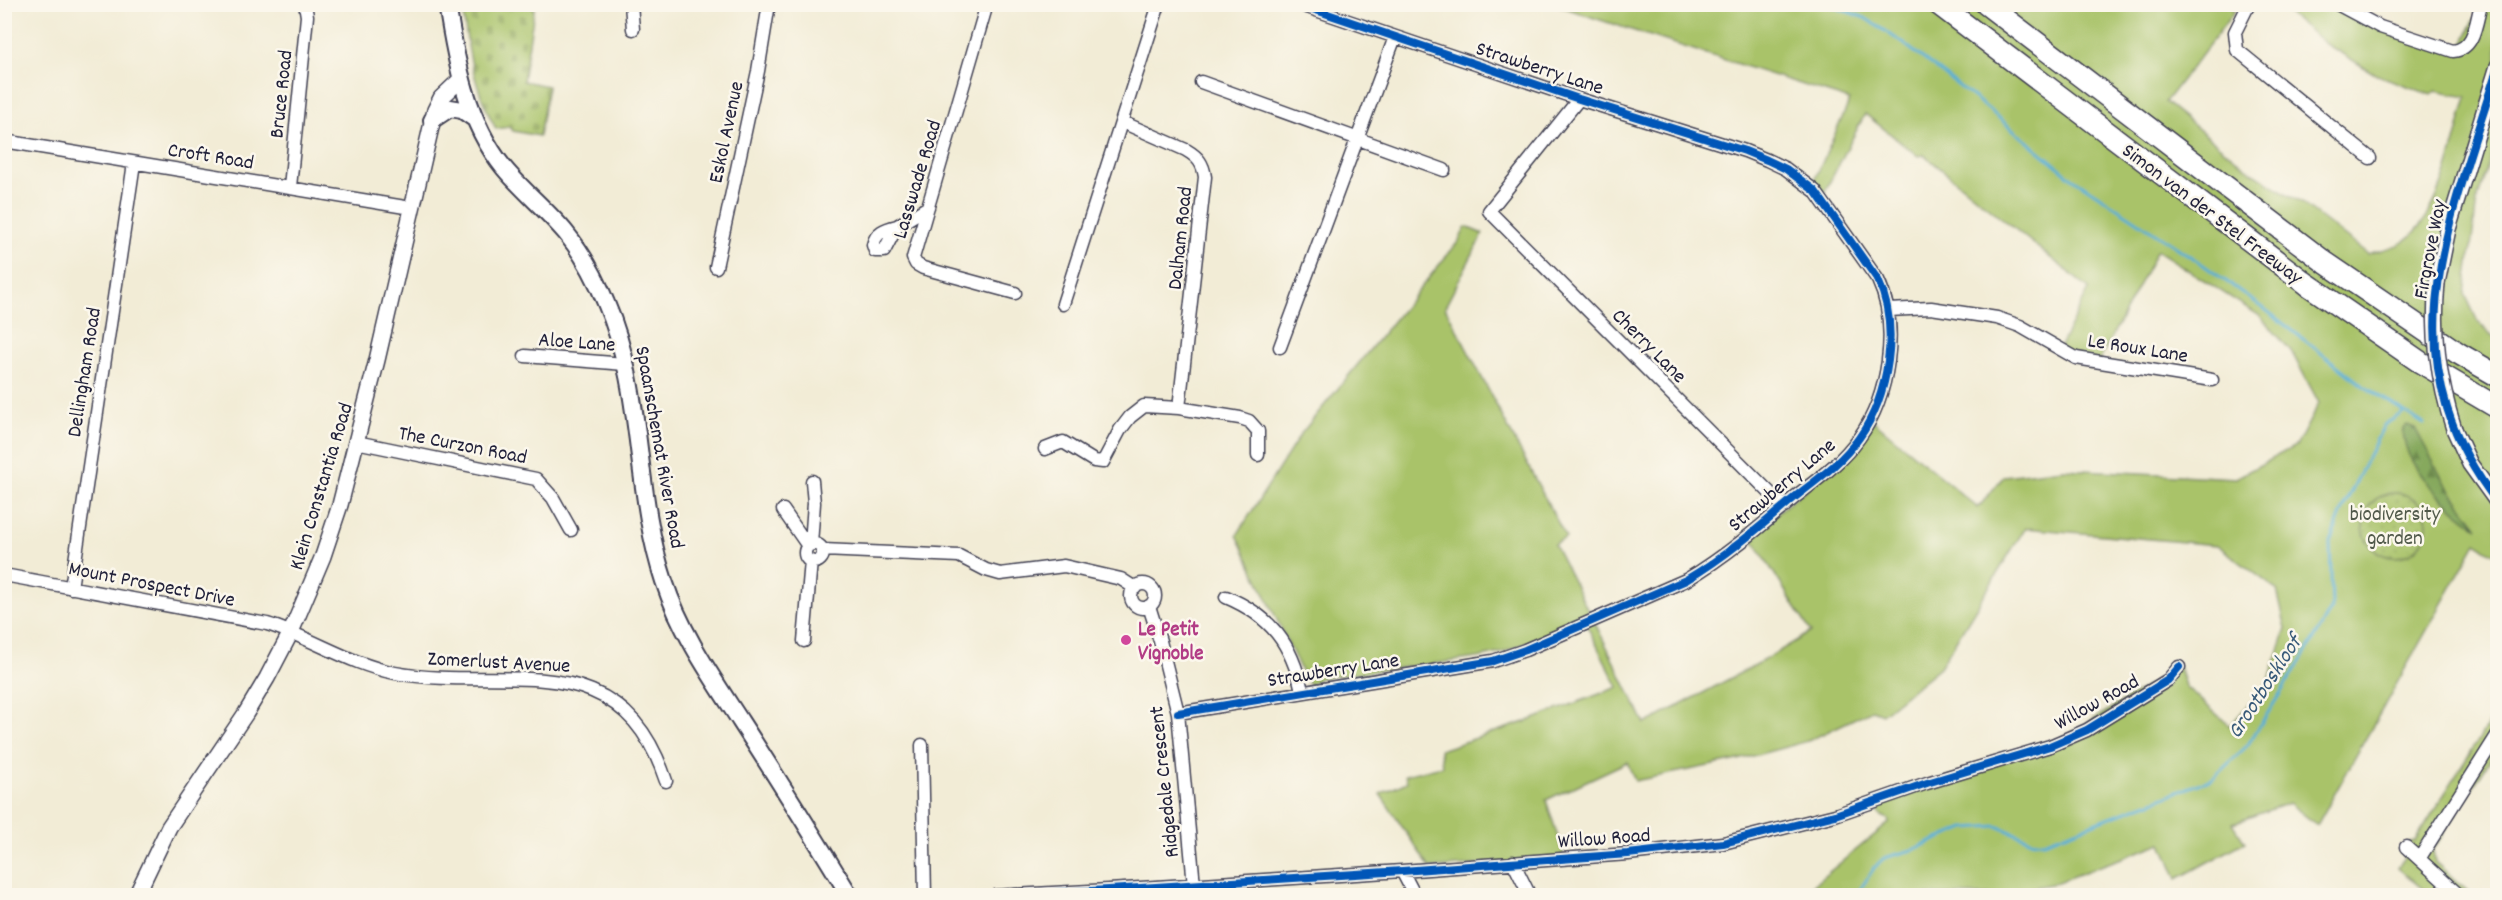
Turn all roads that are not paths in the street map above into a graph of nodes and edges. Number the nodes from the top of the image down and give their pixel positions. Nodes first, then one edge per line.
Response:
1 (305, 4) edge
2 (447, 4) edge
3 (631, 4) edge
4 (770, 4) edge
5 (987, 4) edge
6 (1159, 4) edge
7 (1298, 4) edge
8 (1938, 4) edge
9 (1986, 4) edge
10 (2249, 4) edge
11 (2337, 4) edge
12 (2481, 4) edge
13 (633, 29) dead end
14 (1395, 37) junction
15 (2498, 66) edge
16 (1201, 82) dead end
17 (463, 86) junction
18 (1579, 99) junction
19 (475, 119) junction
20 (432, 120) junction
21 (1122, 122) junction
22 (1357, 140) junction
23 (4, 141) edge
24 (2370, 158) dead end
25 (134, 163) junction
26 (1444, 170) dead end
27 (290, 187) junction
28 (928, 207) junction
29 (411, 208) junction
30 (897, 226) dead end
31 (716, 267) dead end
32 (1015, 293) dead end
33 (1063, 304) dead end
34 (1888, 310) junction
35 (1280, 347) dead end
36 (525, 356) dead end
37 (625, 364) junction
38 (2498, 376) edge
39 (2212, 380) dead end
40 (1179, 408) junction
41 (2498, 408) edge
42 (356, 442) junction
43 (1045, 449) dead end
44 (1258, 455) dead end
45 (812, 481) dead end
46 (2498, 503) edge
47 (1784, 507) junction
48 (783, 510) dead end
49 (572, 530) dead end
50 (809, 545) junction
51 (823, 550) junction
52 (811, 561) junction
53 (4, 575) edge
54 (1132, 586) junction
55 (71, 588) junction
56 (1226, 597) dead end
57 (1149, 606) junction
58 (291, 632) junction
59 (804, 641) dead end
60 (2179, 667) dead end
61 (1302, 691) junction
62 (1178, 713) junction
63 (2498, 734) edge
64 (922, 745) dead end
65 (666, 781) dead end
66 (2406, 847) dead end
67 (2419, 859) junction
68 (1513, 862) junction
69 (1402, 871) junction
70 (1194, 885) junction
71 (1110, 893) edge
72 (136, 896) edge
73 (850, 896) edge
74 (925, 896) edge
75 (994, 896) edge
76 (1415, 896) edge
77 (1530, 896) edge
78 (2460, 896) edge

1 - 27 street, Bruce Road
2 - 17 main road, Spaanschemat River Road
3 - 13 street
4 - 31 street, Eskol Avenue
5 - 28 street, Lasswade Road
6 - 21 street
7 - 14 street, Strawberry Lane
8 - 41 highway, Simon van der Stel Freeway
9 - 38 highway, Simon van der Stel Freeway
10 - 24 street
11 - 12 street
14 - 18 street, Strawberry Lane
14 - 22 street
15 - 46 street, Firgrove Way, bridge
16 - 22 street
17 - 19 main road, Spaanschemat River Road
17 - 20 street, Klein Constantia Road
18 - 34 street, Strawberry Lane
18 - 47 street, Cherry Lane
19 - 20 main road
19 - 37 main road, Spaanschemat River Road
20 - 29 street, Klein Constantia Road
21 - 33 street
21 - 40 street, Dalham Road
22 - 26 street
22 - 35 street
23 - 25 street, Croft Road
25 - 27 street, Croft Road
25 - 55 street, Dellingham Road
27 - 29 street, Croft Road
28 - 30 street
28 - 32 street, Lasswade Road
29 - 42 street, Klein Constantia Road
34 - 39 street, Le Roux Lane
34 - 47 street, Strawberry Lane
36 - 37 street, Aloe Lane
37 - 73 main road, Spaanschemat River Road
40 - 43 street
40 - 44 street
42 - 49 street, The Curzon Road
42 - 58 street, Klein Constantia Road
45 - 50 street
47 - 61 street, Strawberry Lane
48 - 50 street
50 - 51 street, Ridgedale Crescent
50 - 52 street
51 - 52 street
51 - 54 street, Ridgedale Crescent
52 - 59 street
53 - 55 street, Mount Prospect Drive
54 - 57 street, Ridgedale Crescent
54 - 57 street, Ridgedale Crescent
55 - 58 street, Mount Prospect Drive
56 - 61 street
57 - 62 street, Ridgedale Crescent
58 - 65 street, Zomerlust Avenue
58 - 72 street, Klein Constantia Road
60 - 68 street, Willow Road
61 - 62 street, Strawberry Lane
62 - 70 street, Ridgedale Crescent
63 - 67 street
64 - 74 street
66 - 67 street
67 - 78 street
68 - 69 street, Willow Road
68 - 77 street
69 - 70 street, Willow Road
69 - 76 street
70 - 71 street, Willow Road
71 - 75 street, Willow Road

